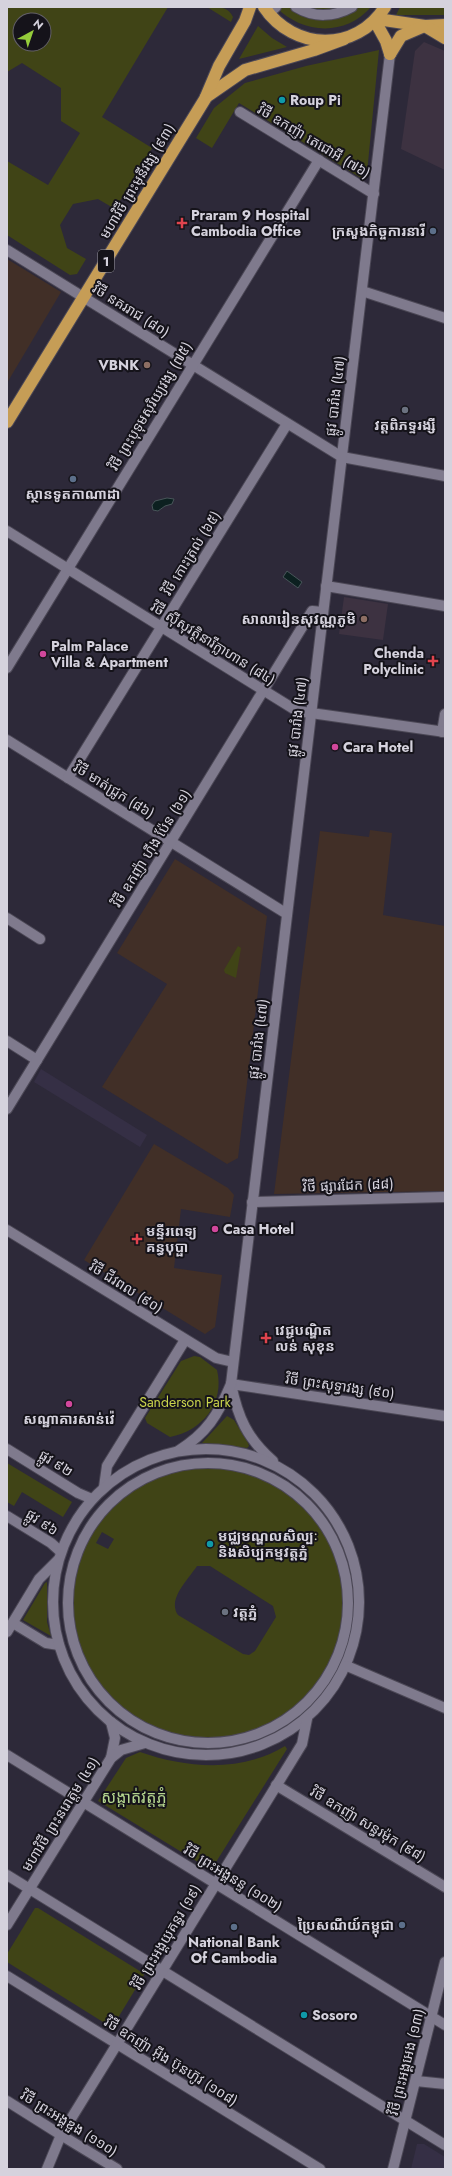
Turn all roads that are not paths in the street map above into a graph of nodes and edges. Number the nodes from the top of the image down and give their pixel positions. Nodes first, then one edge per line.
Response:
1 (250, 7) edge
2 (296, 7) edge
3 (352, 7) edge
4 (385, 7) edge
5 (269, 9) edge
6 (376, 20) junction
7 (445, 25) edge
8 (425, 26) junction
9 (445, 38) edge
10 (344, 39) junction
11 (390, 54) junction
12 (205, 99) junction
13 (240, 112) dead end
14 (319, 160) junction
15 (374, 194) junction
16 (7, 250) edge
17 (362, 291) junction
18 (84, 297) junction
19 (445, 318) edge
20 (192, 365) junction
21 (7, 422) edge
22 (287, 424) junction
23 (342, 457) junction
24 (445, 476) edge
25 (7, 531) edge
26 (68, 569) junction
27 (326, 586) junction
28 (445, 606) edge
29 (323, 612) junction
30 (161, 627) junction
31 (7, 668) edge
32 (264, 691) junction
33 (311, 714) junction
34 (445, 714) edge
35 (444, 732) edge
36 (7, 740) edge
37 (68, 778) junction
38 (172, 842) junction
39 (287, 914) junction
40 (7, 918) edge
41 (40, 939) dead end
42 (7, 1041) edge
43 (37, 1060) junction
44 (7, 1109) edge
45 (445, 1197) edge
46 (252, 1202) junction
47 (7, 1230) edge
48 (185, 1340) junction
49 (233, 1362) junction
50 (231, 1384) junction
51 (445, 1416) edge
52 (7, 1449) edge
53 (178, 1451) junction
54 (215, 1463) joint
55 (281, 1468) junction
56 (104, 1487) junction
57 (92, 1499) junction
58 (7, 1516) edge
59 (59, 1556) junction
60 (13, 1623) junction
61 (7, 1632) edge
62 (59, 1645) junction
63 (347, 1666) junction
64 (445, 1708) edge
65 (307, 1719) junction
66 (111, 1722) junction
67 (145, 1742) junction
68 (7, 1755) edge
69 (111, 1758) junction
70 (276, 1785) junction
71 (84, 1802) junction
72 (7, 1875) edge
73 (215, 1883) junction
74 (445, 1887) edge
75 (29, 1889) junction
76 (7, 1925) edge
77 (445, 1962) edge
78 (162, 1970) junction
79 (7, 1976) edge
80 (432, 2017) junction
81 (445, 2025) edge
82 (117, 2044) junction
83 (416, 2081) junction
84 (445, 2084) edge
85 (7, 2101) edge
86 (406, 2120) junction
87 (61, 2135) junction
88 (445, 2145) edge
89 (47, 2169) edge
90 (117, 2169) edge
91 (320, 2169) edge
92 (393, 2169) edge

1 - 12 highway, មហាវិថី ព្រះមុនីវង្ស (៩៣) / 1
2 - 3 street
4 - 6 highway, 1
5 - 10 highway, 1
6 - 8 highway
6 - 10 highway, 1
6 - 11 highway
7 - 8 highway
8 - 9 highway
8 - 11 highway
10 - 12 highway, មហាវិថី ព្រះមុនីវង្ស (៩៣) / 1
11 - 15 street, ផ្លូវ បារាំង (៤៧)
12 - 18 highway, មហាវិថី ព្រះមុនីវង្ស (៩៣) / 1
13 - 14 street, វិថី ឧកញ៉ា តេជោអី (៧៦)
14 - 15 street, វិថី ឧកញ៉ា តេជោអី (៧៦)
14 - 20 street, វិថី ព្រះបុទុមសុរិយ្យវង្ស (៧៥)
15 - 17 street, ផ្លូវ បារាំង (៤៧)
16 - 18 street, វិថី នគររាជ (៨០)
17 - 19 street
17 - 23 street, ផ្លូវ បារាំង (៤៧)
18 - 20 street, វិថី នគររាជ (៨០)
18 - 21 highway, មហាវិថី ព្រះមុនីវង្ស (៩៣) / 1
20 - 22 street, វិថី នគររាជ (៨០)
20 - 26 street, វិថី ព្រះបុទុមសុរិយ្យវង្ស (៧៥)
22 - 23 street, វិថី នគររាជ (៨០)
22 - 30 street, វិថី កោះត្រល់ (៦៥)
23 - 24 street
23 - 27 street, ផ្លូវ បារាំង (៤៧)
25 - 26 street, វិថី ស៊ីសុវត្ថិនារីក្លាហាន (៨៤)
26 - 30 street, វិថី ស៊ីសុវត្ថិនារីក្លាហាន (៨៤)
26 - 31 street, វិថី ព្រះបុទុមសុរិយ្យវង្ស (៧៥)
27 - 28 street
27 - 29 street, ផ្លូវ បារាំង (៤៧)
29 - 32 street, វិថី ឧកញ៉ា ហ៊ីង ប៉ែន (៦១)
29 - 33 street, ផ្លូវ បារាំង (៤៧)
30 - 32 street, វិថី ស៊ីសុវត្ថិនារីក្លាហាន (៨៤)
30 - 37 street, វិថី កោះត្រល់ (៦៥)
32 - 33 street, វិថី ស៊ីសុវត្ថិនារីក្លាហាន (៨៤)
32 - 38 street, វិថី ឧកញ៉ា ហ៊ីង ប៉ែន (៦១)
33 - 35 street, វិថី ស៊ីសុវត្ថិនារីក្លាហាន (៨៤)
33 - 39 street, ផ្លូវ បារាំង (៤៧)
34 - 35 street
36 - 37 street, វិថី មាត់ជ្រូក (៨៦)
37 - 38 street, វិថី មាត់ជ្រូក (៨៦)
38 - 39 street, វិថី មាត់ជ្រូក (៨៦)
38 - 43 street, វិថី ឧកញ៉ា ហ៊ីង ប៉ែន (៦១)
39 - 46 street, ផ្លូវ បារាំង (៤៧)
40 - 41 street
42 - 43 street
43 - 44 street, វិថី ឧកញ៉ា ហ៊ីង ប៉ែន (៦១)
45 - 46 street, វិថី ផ្សារដែក (៨៨)
46 - 49 street, ផ្លូវ បារាំង (៤៧)
47 - 48 street, វិថី ជីវពល (៩០)
48 - 49 street, វិថី ជីវពល (៩០)
48 - 56 street
49 - 50 street, ផ្លូវ បារាំង (៤៧)
50 - 51 street, វិថី ព្រះសុទ្ធាវង្ស (៩០)
50 - 53 street, ផ្លូវ បារាំង (៤៧)
50 - 55 street, ផ្លូវ បារាំង (៤៧)
52 - 57 street, ផ្លូវ ៩២
53 - 55 street
53 - 56 street
54 - 54 street
55 - 63 street
56 - 57 street
57 - 59 street
58 - 59 street, ផ្លូវ ៩៦
59 - 60 street
59 - 62 street
60 - 61 street
60 - 62 street
62 - 66 street
63 - 64 street
63 - 65 street
65 - 67 street
65 - 70 street, វិថី ព្រះអង្គយុគន្ធរ (១៩)
66 - 67 street
66 - 69 street, មហាវិថី ព្រះនរោត្តម (៤១)
67 - 69 street, មហាវិថី ព្រះនរោត្តម (៤១)
68 - 71 street, វិថី ព្រះអង្គនន្ទ (១០២)
69 - 71 street, មហាវិថី ព្រះនរោត្តម (៤១)
70 - 73 street, វិថី ព្រះអង្គយុគន្ធរ (១៩)
70 - 74 street, វិថី ឧកញ៉ា សន្ធរម៉ុក (៩៨)
71 - 73 street, វិថី ព្រះអង្គនន្ទ (១០២)
71 - 75 street, មហាវិថី ព្រះនរោត្តម (៤១)
72 - 75 street
73 - 78 street, វិថី ព្រះអង្គយុគន្ធរ (១៩)
73 - 80 street, វិថី ព្រះអង្គនន្ទ (១០២)
75 - 76 street, មហាវិថី ព្រះនរោត្តម (៤១)
75 - 78 street
77 - 80 street, វិថី ព្រះអង្គអេង (១៣)
78 - 82 street, វិថី ព្រះអង្គយុគន្ធរ (១៩)
78 - 86 street
79 - 82 street, វិថី ឧកញ៉ា អ៊ីង ប៊ុនហ៊ូវ (១០៨)
80 - 81 street, វិថី ព្រះអង្គនន្ទ (១០២)
80 - 83 street, វិថី ព្រះអង្គអេង (១៣)
82 - 87 street, វិថី ព្រះអង្គយុគន្ធរ (១៩)
82 - 91 street, វិថី ឧកញ៉ា អ៊ីង ប៊ុនហ៊ូវ (១០៨)
83 - 84 street
83 - 86 street, វិថី ព្រះអង្គអេង (១៣)
85 - 87 street, វិថី ព្រះអង្គឌួង (១១០)
86 - 88 street
86 - 92 street, វិថី ព្រះអង្គអេង (១៣)
87 - 89 street, វិថី ព្រះអង្គយុគន្ធរ (១៩)
87 - 90 street, វិថី ព្រះអង្គឌួង (១១០)

